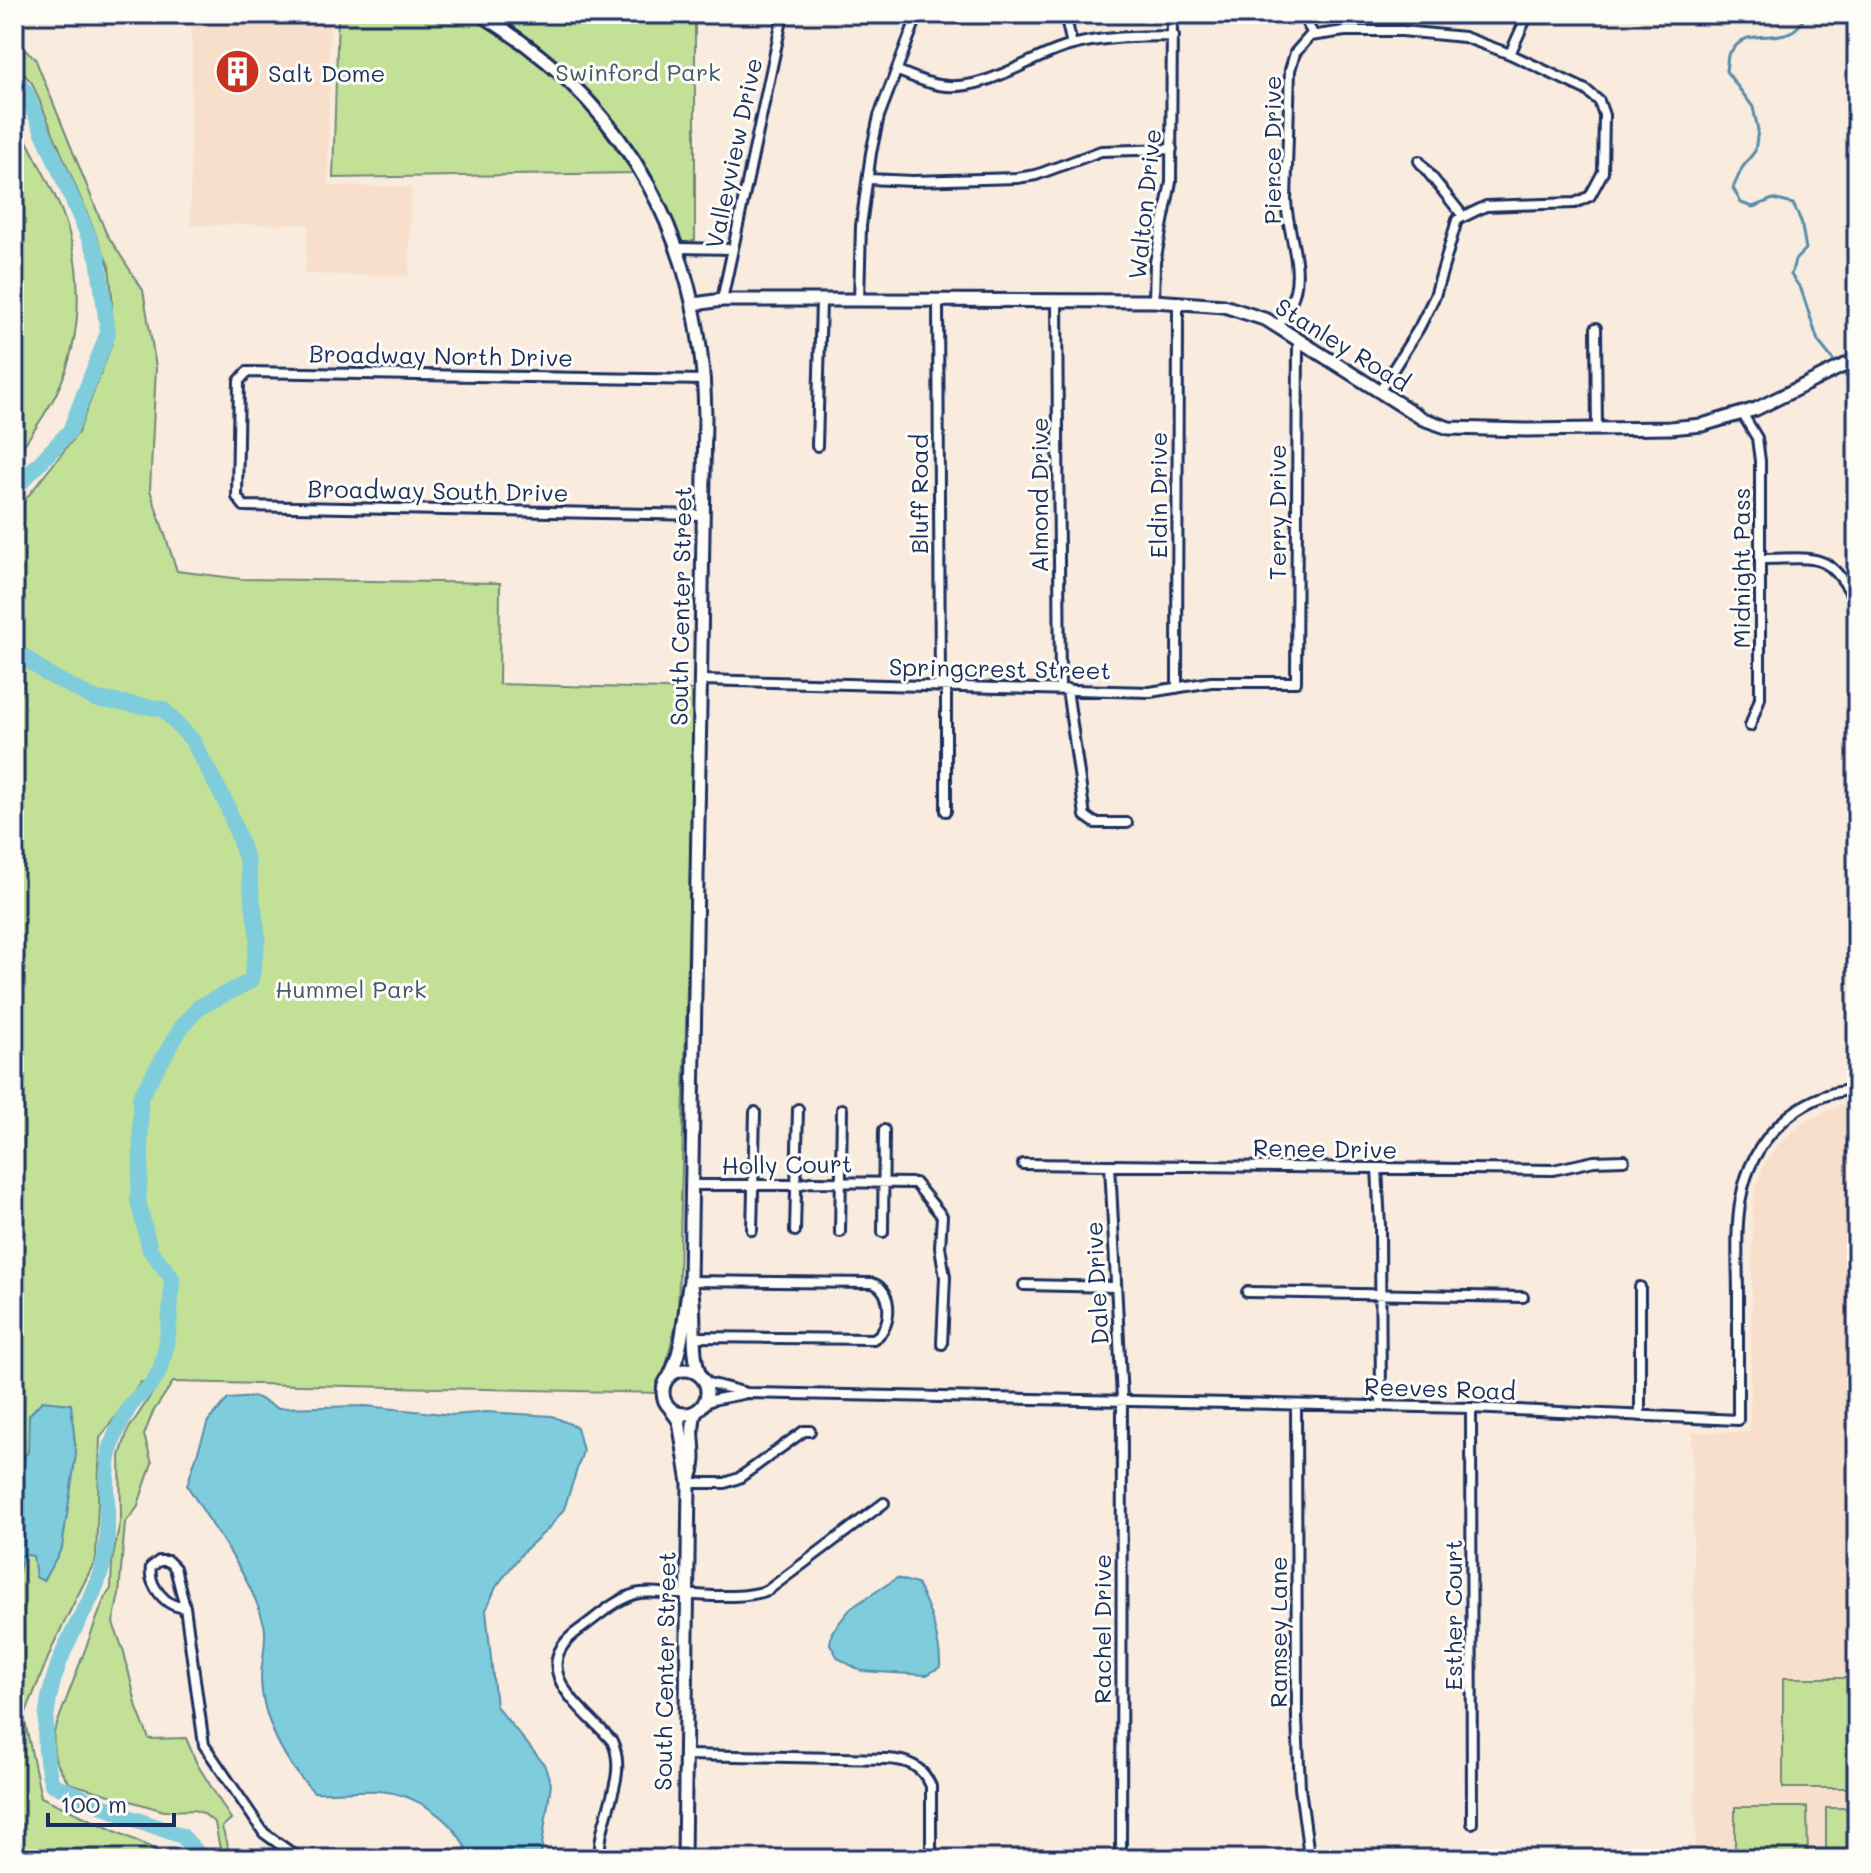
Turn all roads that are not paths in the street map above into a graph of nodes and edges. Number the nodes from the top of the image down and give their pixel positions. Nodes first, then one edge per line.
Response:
1 (480, 14) edge
2 (918, 14) edge
3 (1065, 14) edge
4 (1172, 14) edge
5 (1302, 14) edge
6 (1528, 14) edge
7 (783, 15) edge
8 (1313, 34) junction
9 (1174, 36) junction
10 (1072, 45) junction
11 (1510, 54) junction
12 (898, 71) junction
13 (1172, 149) junction
14 (1419, 161) dead end
15 (868, 179) junction
16 (1463, 216) junction
17 (678, 248) junction
18 (733, 249) junction
19 (722, 300) junction
20 (859, 300) junction
21 (821, 301) junction
22 (1154, 301) junction
23 (938, 302) junction
24 (1057, 302) junction
25 (1178, 302) junction
26 (695, 304) junction
27 (1278, 327) junction
28 (1596, 328) dead end
29 (1298, 341) junction
30 (1857, 359) edge
31 (705, 380) junction
32 (1379, 392) junction
33 (1742, 413) junction
34 (1597, 430) junction
35 (238, 439) joint
36 (817, 446) dead end
37 (702, 515) junction
38 (1760, 559) junction
39 (1857, 604) edge
40 (701, 680) junction
41 (1296, 682) joint
42 (943, 686) junction
43 (1063, 688) junction
44 (1177, 688) junction
45 (1750, 726) dead end
46 (946, 811) dead end
47 (1127, 823) dead end
48 (1857, 1089) edge
49 (798, 1109) dead end
50 (842, 1109) dead end
51 (755, 1112) dead end
52 (884, 1130) dead end
53 (1624, 1160) dead end
54 (1023, 1164) dead end
55 (1110, 1165) junction
56 (1377, 1168) junction
57 (884, 1181) junction
58 (840, 1182) junction
59 (692, 1185) junction
60 (753, 1185) junction
61 (796, 1185) junction
62 (752, 1230) dead end
63 (795, 1231) dead end
64 (840, 1232) dead end
65 (883, 1232) dead end
66 (690, 1281) junction
67 (1024, 1285) dead end
68 (1116, 1287) junction
69 (1640, 1287) dead end
70 (1247, 1292) dead end
71 (1381, 1293) junction
72 (1523, 1297) dead end
73 (696, 1337) junction
74 (942, 1344) dead end
75 (670, 1375) junction
76 (703, 1379) junction
77 (747, 1393) junction
78 (1122, 1399) junction
79 (1296, 1405) junction
80 (1381, 1405) junction
81 (1471, 1408) junction
82 (699, 1409) junction
83 (671, 1410) junction
84 (1640, 1416) junction
85 (810, 1431) dead end
86 (689, 1483) junction
87 (884, 1503) dead end
88 (687, 1593) junction
89 (185, 1607) junction
90 (685, 1755) junction
91 (1472, 1823) dead end
92 (300, 1859) edge
93 (600, 1859) edge
94 (684, 1859) edge
95 (931, 1859) edge
96 (1121, 1859) edge
97 (1307, 1859) edge

1 - 17 main road, South Center Street
2 - 12 street
3 - 10 street
4 - 9 street, Walton Drive
5 - 8 street
6 - 11 street
7 - 18 street, Valleyview Drive
8 - 11 street
8 - 27 street, Pierce Drive
9 - 10 street
9 - 13 street, Walton Drive
10 - 12 street
11 - 16 street
12 - 15 street
13 - 15 street
13 - 22 street, Walton Drive
14 - 16 street
15 - 20 street
16 - 32 street
17 - 18 street
17 - 26 main road, South Center Street
18 - 19 street, Valleyview Drive
19 - 21 main road, Stanley Road
19 - 26 main road, Stanley Road
20 - 21 main road, Stanley Road
20 - 23 main road, Stanley Road
21 - 36 street
22 - 24 main road, Stanley Road
22 - 25 main road, Stanley Road
23 - 24 main road, Stanley Road
23 - 42 street, Bluff Road
24 - 43 street, Almond Drive
25 - 27 main road, Stanley Road
25 - 44 street, Eldin Drive
26 - 31 main road, South Center Street
27 - 29 main road, Stanley Road
28 - 34 street
29 - 32 main road, Stanley Road
29 - 41 street, Terry Drive
30 - 33 main road, Stanley Road
31 - 35 street, Broadway North Drive
31 - 37 main road, South Center Street
32 - 34 main road, Stanley Road
33 - 34 main road, Stanley Road
33 - 38 street, Midnight Pass
35 - 37 street, Broadway South Drive
37 - 40 main road, South Center Street
38 - 39 street
38 - 45 street, Midnight Pass
40 - 42 street, Springcrest Street
40 - 59 main road, South Center Street
41 - 44 street, Springcrest Street
42 - 43 street, Springcrest Street
42 - 46 street, Bluff Road
43 - 44 street, Springcrest Street
43 - 47 street, Almond Drive
48 - 84 street, Reeves Road
49 - 61 street
50 - 58 street
51 - 60 street
52 - 57 street
53 - 56 street, Renee Drive
54 - 55 street, Renee Drive
55 - 56 street, Renee Drive
55 - 68 street, Dale Drive
56 - 71 street
57 - 58 street, Holly Court
57 - 65 street
57 - 74 street, Holly Court
58 - 61 street, Holly Court
58 - 64 street
59 - 60 street, Holly Court
59 - 66 main road, South Center Street
60 - 61 street, Holly Court
60 - 62 street
61 - 63 street
66 - 73 main road, South Center Street
66 - 73 street
66 - 75 main road, South Center Street
67 - 68 street
68 - 78 street, Dale Drive
69 - 84 street
70 - 71 street
71 - 72 street
71 - 80 street
73 - 76 main road, South Center Street
75 - 76 main road
75 - 83 main road
76 - 77 street, Reeves Road
76 - 82 main road
77 - 78 street, Reeves Road
77 - 82 street, Reeves Road
78 - 79 street, Reeves Road
78 - 96 street, Rachel Drive
79 - 80 street, Reeves Road
79 - 97 street, Ramsey Lane
80 - 81 street, Reeves Road
81 - 84 street, Reeves Road
81 - 91 street, Esther Court
82 - 83 main road
82 - 86 main road, South Center Street
83 - 86 main road, South Center Street
85 - 86 street
86 - 88 main road, South Center Street
87 - 88 street
88 - 90 main road, South Center Street
88 - 93 street
89 - 89 street
89 - 92 street
90 - 94 main road, South Center Street
90 - 95 street

